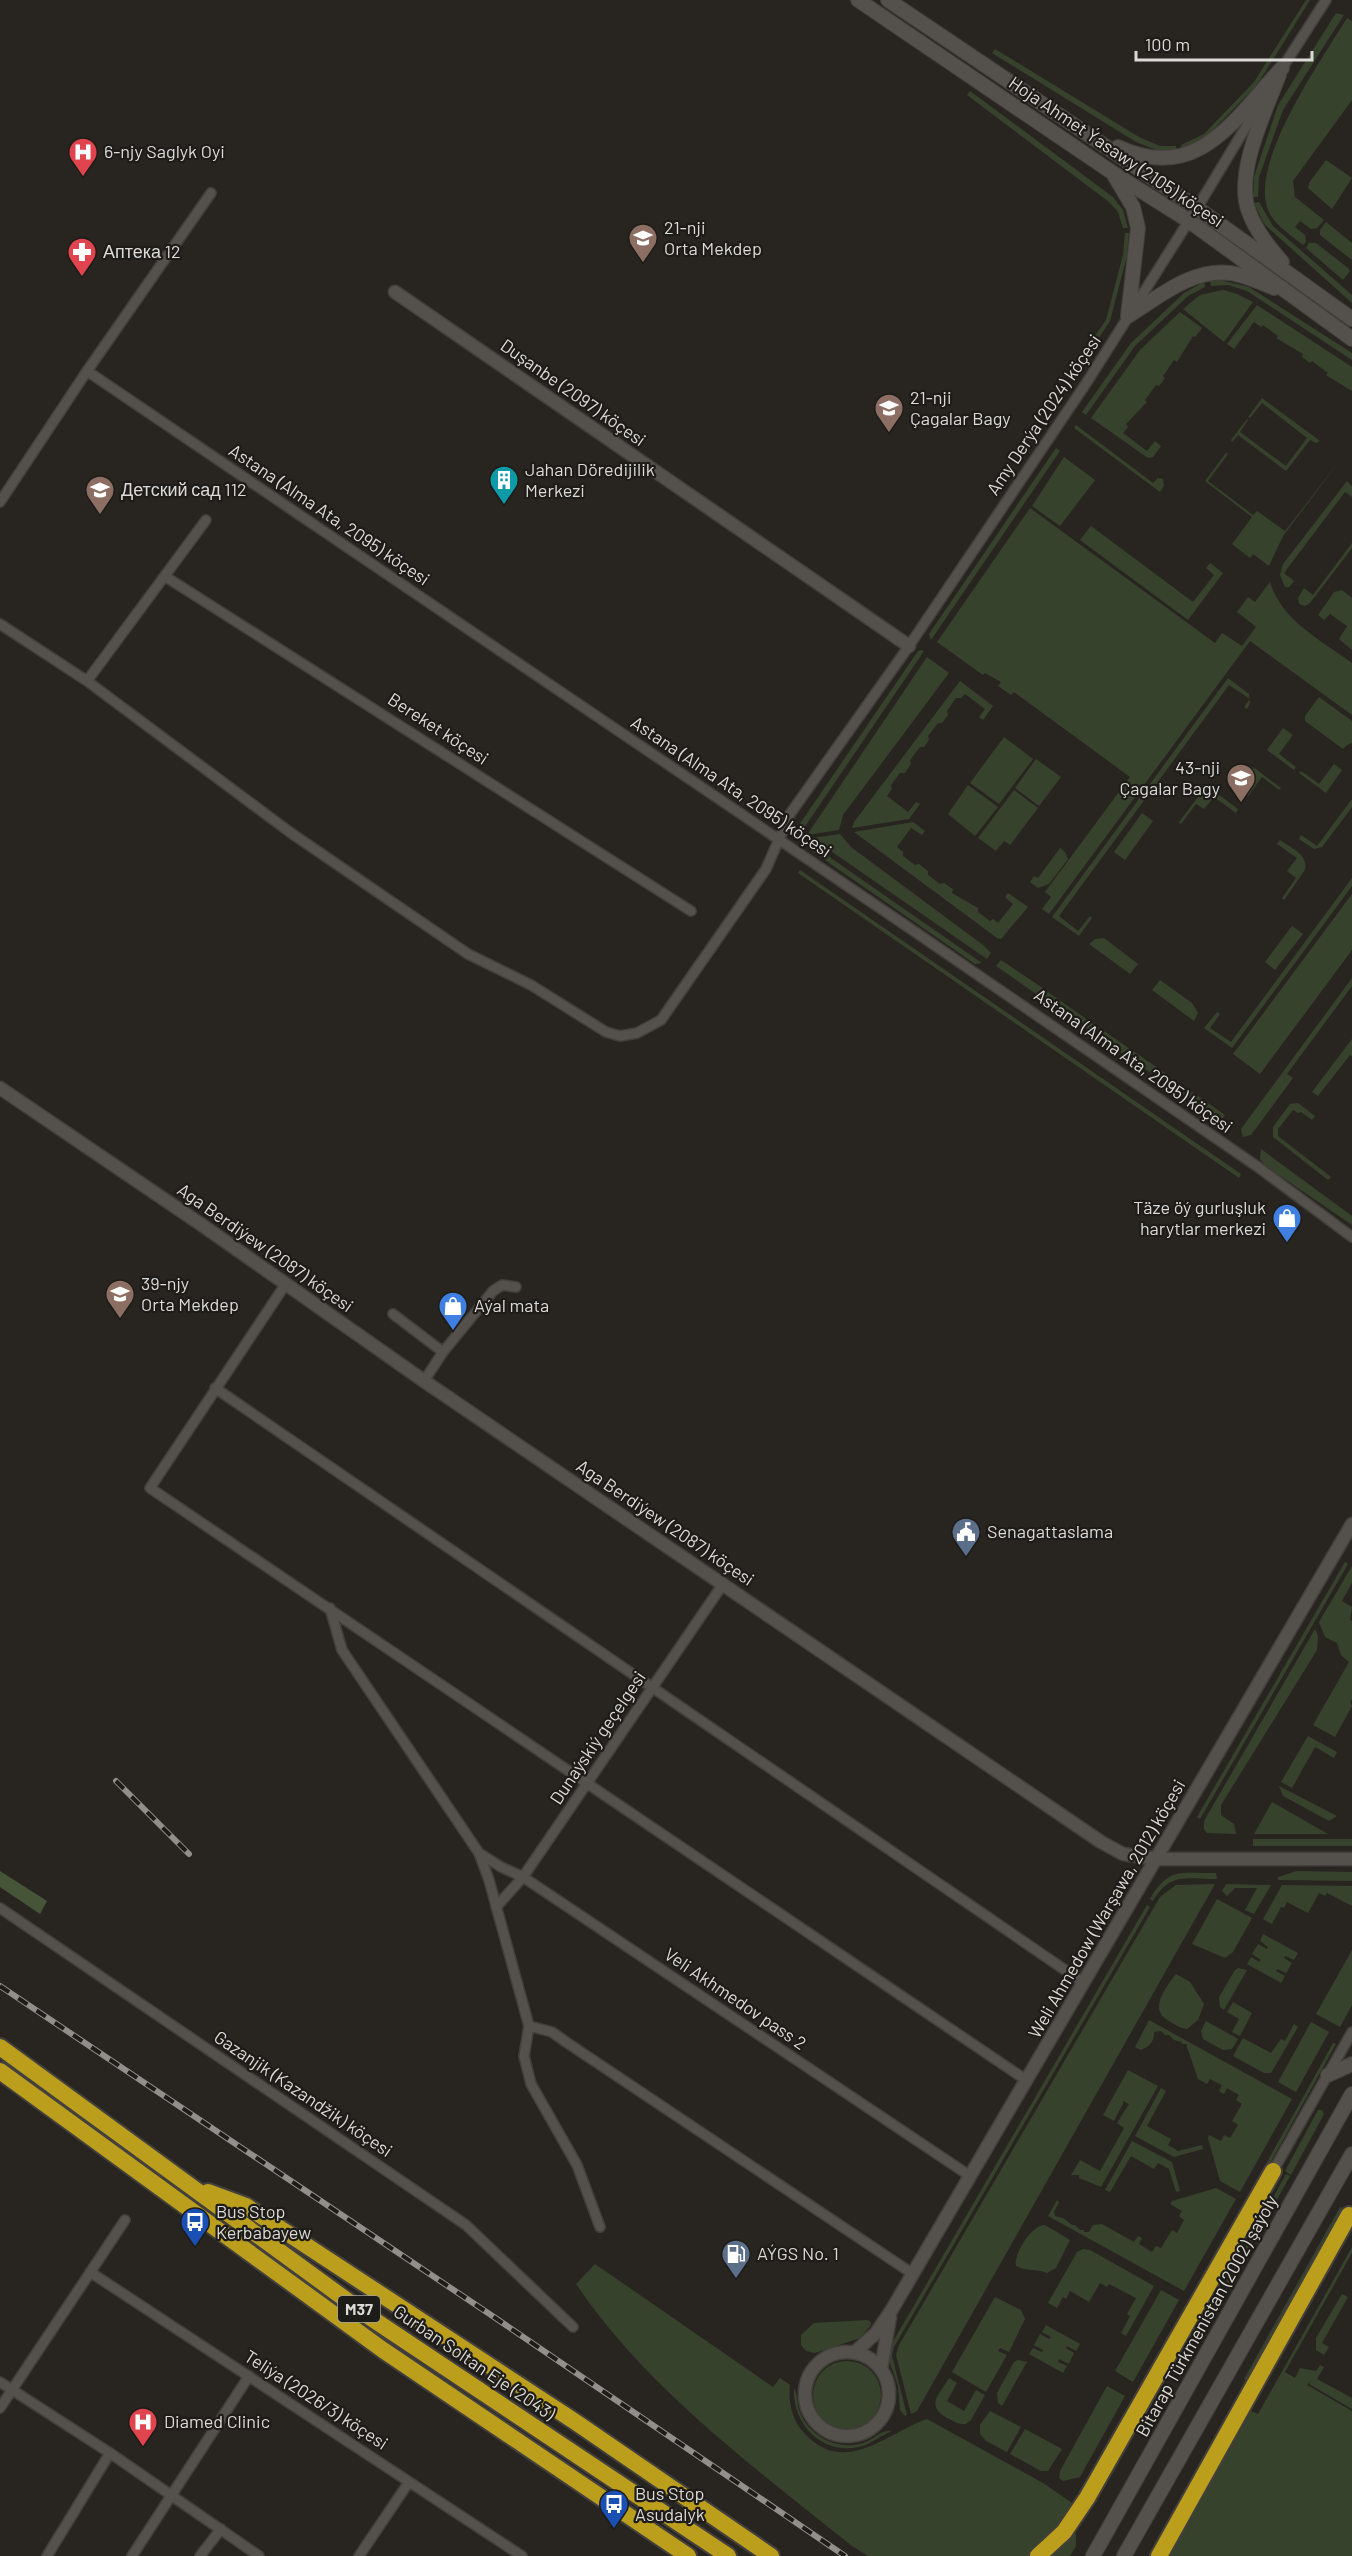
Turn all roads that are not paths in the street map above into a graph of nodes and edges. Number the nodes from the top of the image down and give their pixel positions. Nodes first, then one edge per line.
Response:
1 (858, 0) edge
2 (888, 0) edge
3 (1326, 0) edge
4 (1282, 68) junction
5 (1065, 120) junction
6 (1113, 173) junction
7 (211, 193) dead end
8 (1197, 208) junction
9 (1189, 220) junction
10 (1300, 280) junction
11 (395, 292) dead end
12 (1293, 295) junction
13 (1128, 316) junction
14 (1352, 319) edge
15 (1352, 339) edge
16 (87, 371) junction
17 (0, 502) edge
18 (206, 520) dead end
19 (166, 577) junction
20 (0, 624) edge
21 (909, 646) junction
22 (87, 681) junction
23 (779, 840) junction
24 (691, 911) dead end
25 (0, 1089) edge
26 (1352, 1237) edge
27 (285, 1285) junction
28 (516, 1287) dead end
29 (393, 1314) dead end
30 (443, 1352) junction
31 (424, 1381) junction
32 (215, 1388) junction
33 (1352, 1524) edge
34 (723, 1584) junction
35 (330, 1608) junction
36 (652, 1689) junction
37 (588, 1782) junction
38 (479, 1853) junction
39 (1157, 1859) junction
40 (1352, 1859) edge
41 (523, 1878) junction
42 (496, 1907) junction
43 (0, 1908) edge
44 (1084, 1983) junction
45 (529, 2026) junction
46 (1352, 2032) edge
47 (2, 2059) edge
48 (1352, 2064) edge
49 (1328, 2075) junction
50 (1026, 2080) junction
51 (1352, 2094) edge
52 (1352, 2154) edge
53 (1274, 2171) joint
54 (970, 2176) junction
55 (190, 2186) junction
56 (1351, 2213) edge
57 (126, 2220) dead end
58 (600, 2228) dead end
59 (90, 2272) junction
60 (913, 2274) junction
61 (891, 2311) junction
62 (573, 2327) dead end
63 (855, 2352) junction
64 (881, 2369) junction
65 (249, 2376) junction
66 (0, 2382) edge
67 (12, 2390) junction
68 (0, 2408) edge
69 (110, 2453) junction
70 (409, 2482) junction
71 (171, 2496) junction
72 (221, 2529) junction
73 (47, 2556) edge
74 (132, 2556) edge
75 (200, 2556) edge
76 (259, 2556) edge
77 (359, 2556) edge
78 (522, 2556) edge
79 (688, 2556) edge
80 (728, 2556) edge
81 (771, 2556) edge
82 (1038, 2556) edge
83 (1093, 2556) edge
84 (1124, 2556) edge
85 (1159, 2556) edge

1 - 6 main road, Hoja Ahmet Ýasawy (2105) köçesi
2 - 5 main road, Hoja Ahmet Ýasawy (2105) köçesi
3 - 4 street, Amy Derýa (2024) köçesi
4 - 5 main road
4 - 8 street, Amy Derýa (2024) köçesi
4 - 10 main road
5 - 8 main road, Hoja Ahmet Ýasawy (2105) köçesi
6 - 9 main road, Hoja Ahmet Ýasawy (2105) köçesi
6 - 13 main road
7 - 16 street
8 - 9 street, Amy Derýa (2024) köçesi
8 - 10 main road, Hoja Ahmet Ýasawy (2105) köçesi
9 - 12 main road, Hoja Ahmet Ýasawy (2105) köçesi
9 - 13 street, Amy Derýa (2024) köçesi
10 - 14 main road, Hoja Ahmet Ýasawy (2105) köçesi
11 - 21 street, Duşanbe (2097) köçesi
12 - 13 main road
12 - 15 main road, Hoja Ahmet Ýasawy (2105) köçesi
13 - 21 street, Amy Derýa (2024) köçesi
16 - 17 street
16 - 23 street, Astana (Alma Ata, 2095) köçesi
18 - 19 street
19 - 22 street
19 - 24 street, Bereket köçesi
20 - 22 street, Amy Derýa (2024) köçesi
21 - 23 street, Amy Derýa (2024) köçesi
22 - 23 street, Amy Derýa (2024) köçesi
23 - 26 street, Astana (Alma Ata, 2095) köçesi
25 - 27 street, Aga Berdiýew (2087) köçesi
27 - 31 street, Aga Berdiýew (2087) köçesi
27 - 32 street
28 - 30 street
29 - 30 street
30 - 31 street
31 - 34 street, Aga Berdiýew (2087) köçesi
32 - 35 street
32 - 36 street
33 - 39 street, Weli Ahmedow (Warşawa, 2012) köçesi
34 - 36 street, Dunaýskiý geçelgesi
34 - 39 street, Aga Berdiýew (2087) köçesi
35 - 37 street
35 - 38 street
36 - 37 street, Dunaýskiý geçelgesi
36 - 44 street
37 - 41 street, Dunaýskiý geçelgesi
37 - 50 street
38 - 41 street, Veli Akhmedov pass 2
38 - 42 street
39 - 40 street, Aga Berdiýew (2087) köçesi
39 - 44 street, Weli Ahmedow (Warşawa, 2012) köçesi
41 - 42 street, Dunaýskiý geçelgesi
41 - 54 street, Veli Akhmedov pass 2
42 - 45 street
43 - 62 street, Gazanjik (Kazandžik) köçesi
44 - 50 street, Weli Ahmedow (Warşawa, 2012) köçesi
45 - 58 street
45 - 60 street
46 - 49 street
47 - 55 highway, Gurban Soltan Eje (2043) / M37
47 - 79 highway, Gurban Soltan Eje (2043) / M37
48 - 49 main road
49 - 53 street
50 - 54 street, Weli Ahmedow (Warşawa, 2012) köçesi
51 - 83 main road, Bitarap Türkmenistan (2002) şaýoly
52 - 84 main road
53 - 82 highway
54 - 60 street, Weli Ahmedow (Warşawa, 2012) köçesi
55 - 80 highway, Gurban Soltan Eje (2043) / M37
55 - 81 highway
56 - 85 highway
57 - 59 street
59 - 65 street, Teliýa (2026/3) köçesi
59 - 67 street
60 - 61 street, Weli Ahmedow (Warşawa, 2012) köçesi
61 - 63 street, Weli Ahmedow (Warşawa, 2012) köçesi
61 - 64 street, Weli Ahmedow (Warşawa, 2012) köçesi
63 - 64 street
63 - 64 street, Weli Ahmedow (Warşawa, 2012) köçesi
65 - 70 street, Teliýa (2026/3) köçesi
65 - 71 street
66 - 67 street
67 - 68 street
67 - 69 street
69 - 71 street
69 - 73 street
70 - 77 street
70 - 78 street, Teliýa (2026/3) köçesi
71 - 72 street
71 - 74 street
72 - 75 street
72 - 76 street

